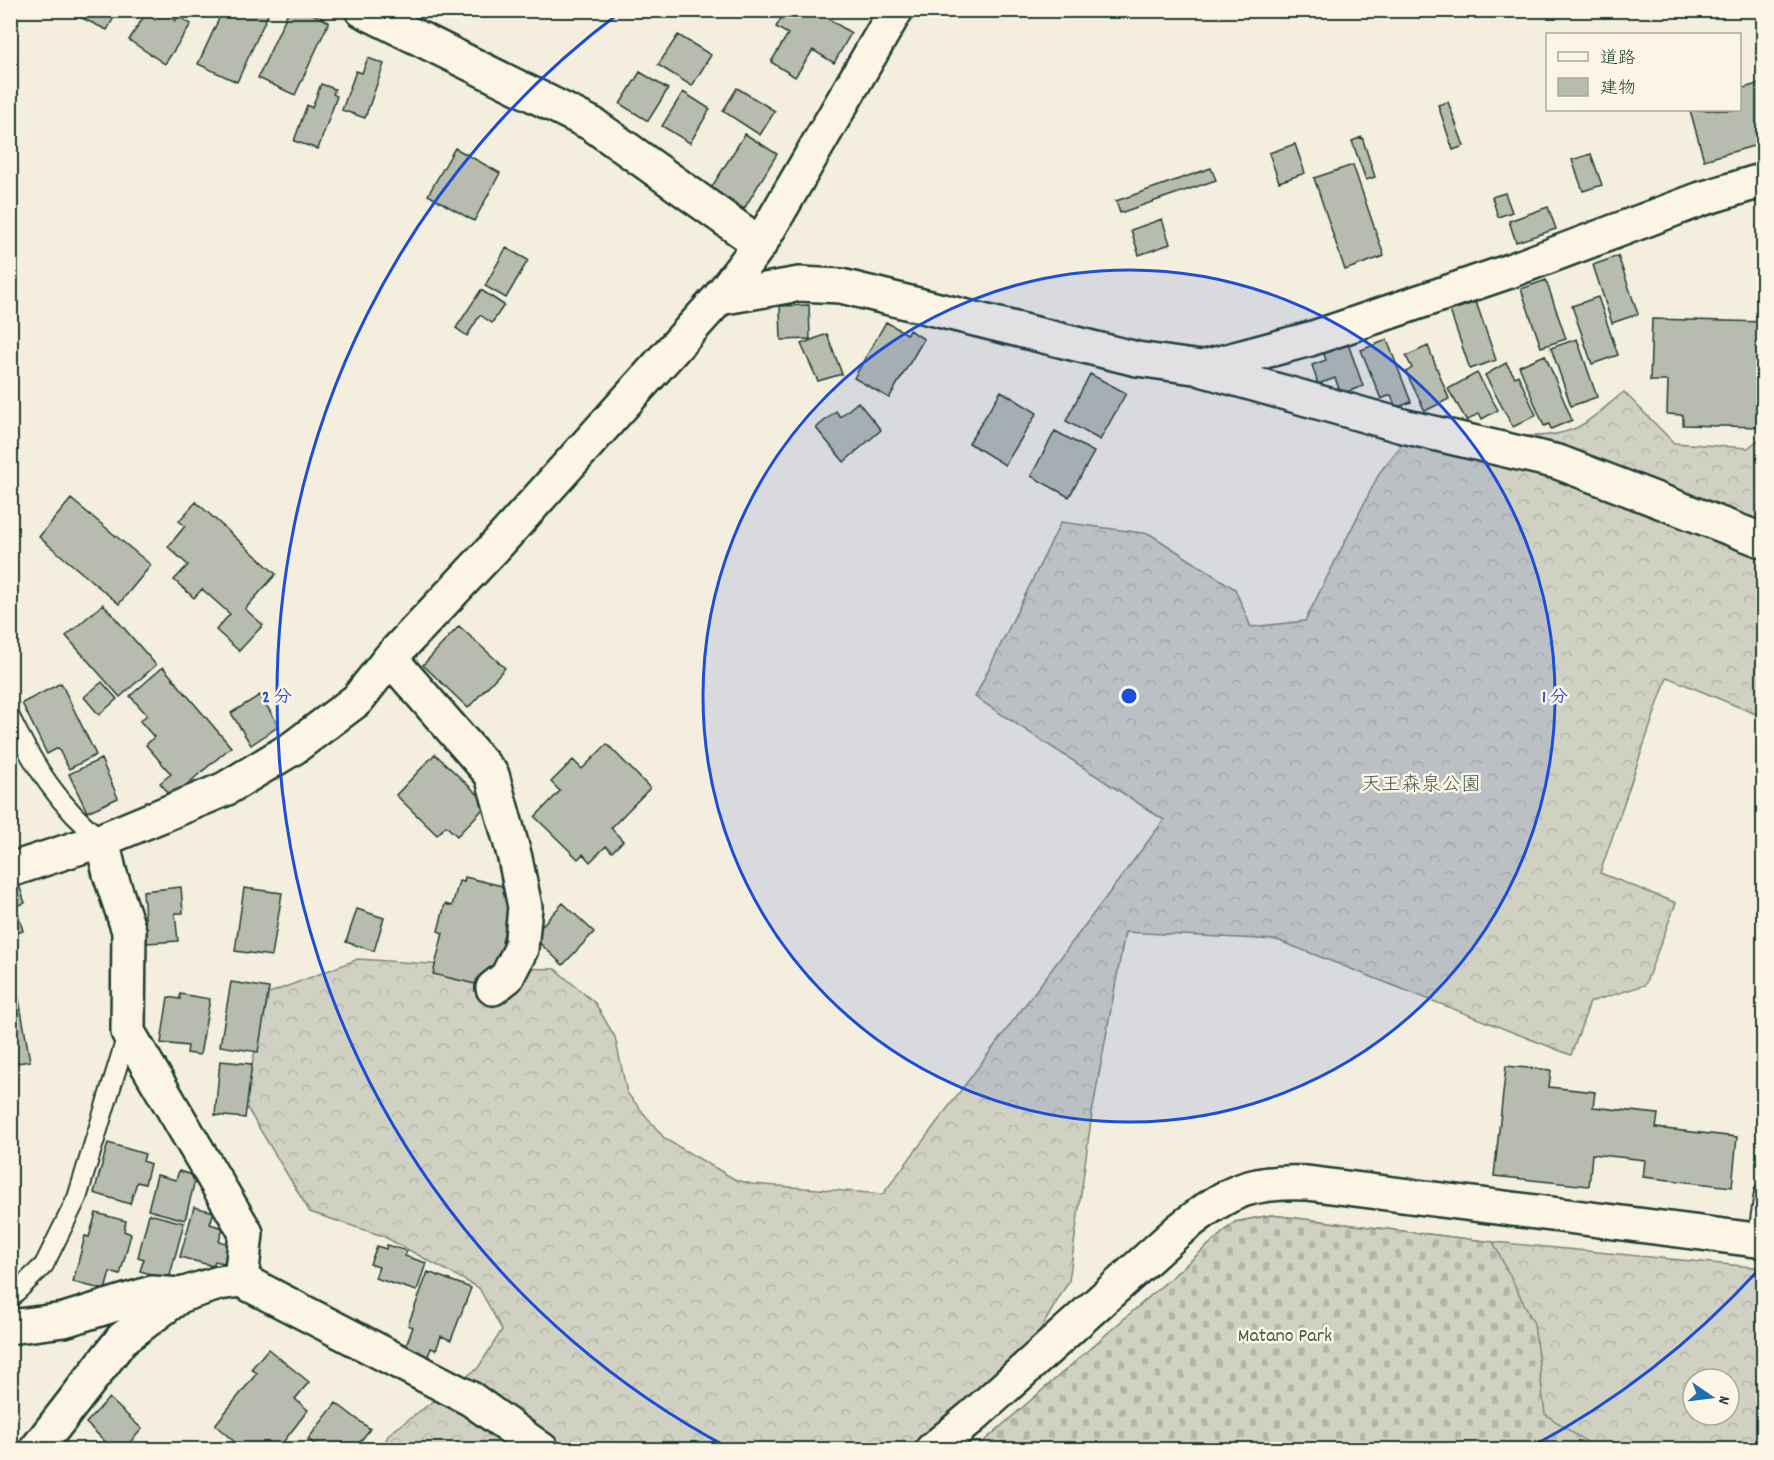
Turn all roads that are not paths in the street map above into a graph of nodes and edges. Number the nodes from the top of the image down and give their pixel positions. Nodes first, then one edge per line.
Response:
1 (362, 10) edge
2 (896, 10) edge
3 (1764, 180) edge
4 (760, 244) junction
5 (719, 298) junction
6 (1200, 368) junction
7 (1764, 541) edge
8 (390, 658) junction
9 (10, 717) edge
10 (102, 840) junction
11 (10, 870) edge
12 (493, 988) dead end
13 (128, 1032) junction
14 (1764, 1193) edge
15 (1760, 1241) edge
16 (241, 1280) junction
17 (181, 1295) junction
18 (10, 1298) edge
19 (10, 1327) edge
20 (36, 1449) edge
21 (542, 1449) edge
22 (932, 1449) edge

1 - 4 street
2 - 4 street
3 - 6 street
4 - 5 street
5 - 6 street
5 - 8 street
6 - 7 street
8 - 10 street
8 - 12 street
9 - 10 lane
10 - 11 street
10 - 13 street
13 - 16 street
13 - 18 lane
14 - 15 lane
15 - 22 street
16 - 17 street
16 - 21 street
17 - 19 street
17 - 20 street

